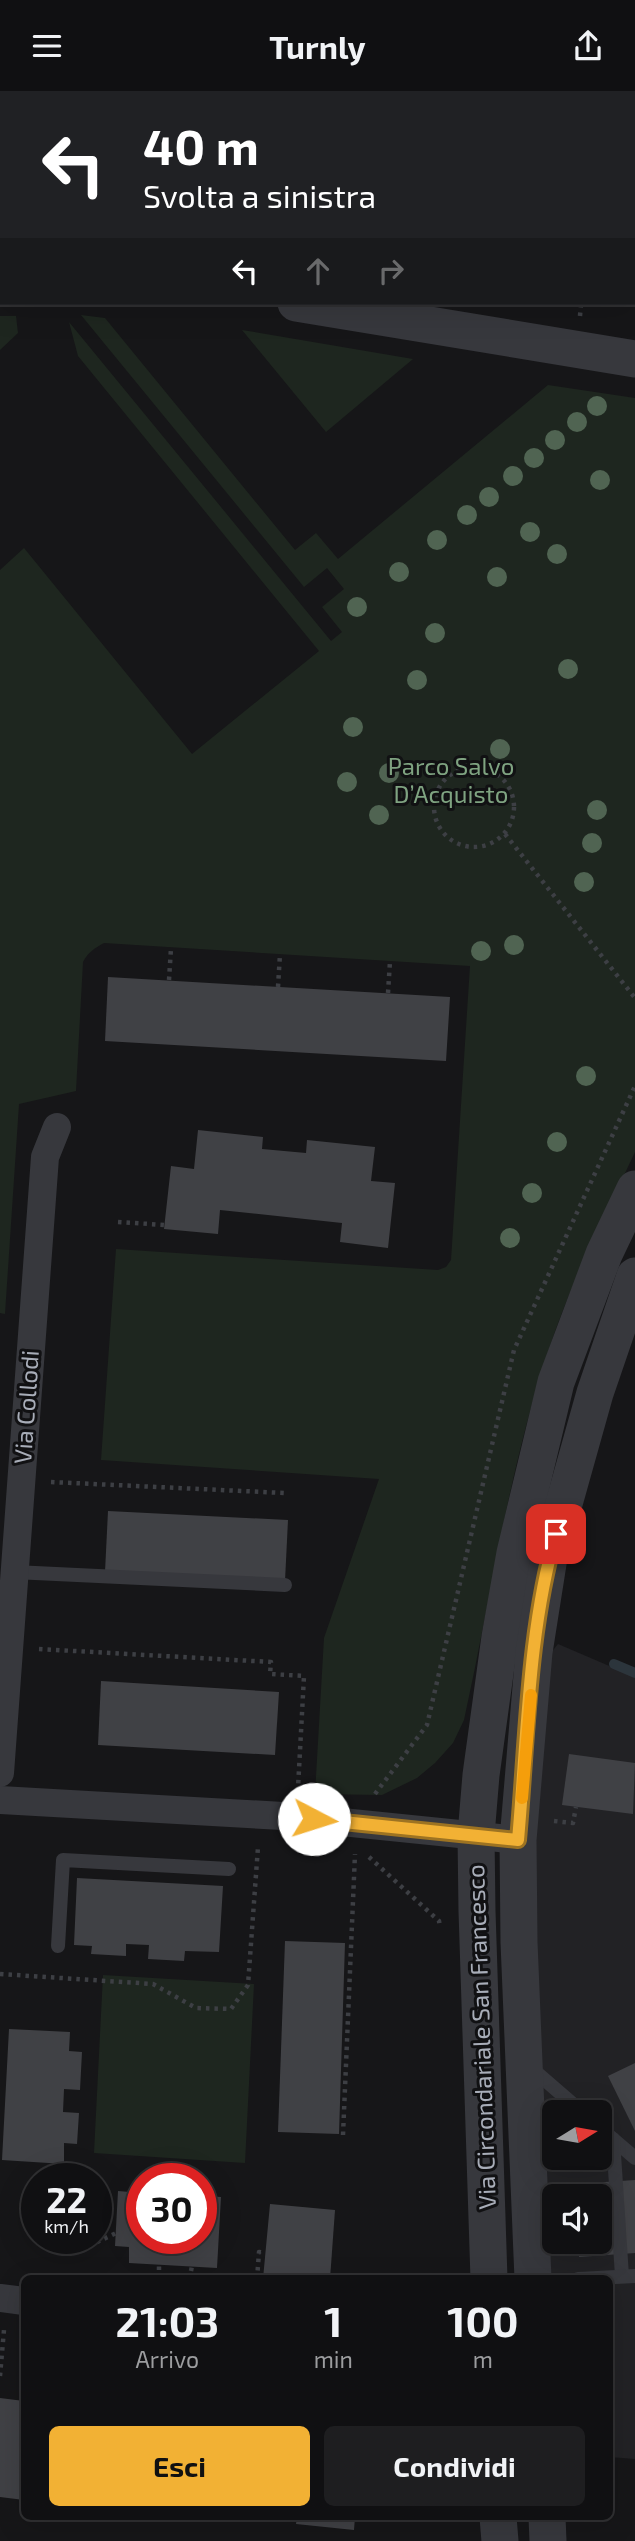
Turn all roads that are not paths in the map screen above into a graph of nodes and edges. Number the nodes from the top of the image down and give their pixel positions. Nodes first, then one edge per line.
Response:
1 (308, 305) edge
2 (635, 359) edge
3 (57, 1127) dead end
4 (635, 1189) edge
5 (635, 1276) edge
6 (14, 1572) junction
7 (285, 1585) dead end
8 (0, 1773) edge
9 (0, 1800) edge
10 (532, 1830) junction
11 (477, 1835) junction
12 (229, 1869) dead end
13 (58, 1946) dead end
14 (524, 2062) junction
15 (568, 2100) edge
16 (613, 2139) joint
17 (635, 2158) edge
18 (489, 2275) edge
19 (533, 2275) edge
20 (628, 2276) edge
21 (21, 2302) edge
22 (3, 2310) edge
23 (498, 2520) edge
24 (547, 2520) edge
25 (499, 2541) edge
26 (548, 2541) edge

1 - 2 street
3 - 6 street, Via Collodi
4 - 11 street, Via Circondariale San Francesco
5 - 10 street, Via Circondariale San Francesco
6 - 7 lane
6 - 8 street, Via Collodi
9 - 11 street
10 - 11 street
10 - 14 street, Via Circondariale San Francesco
11 - 18 street, Via Circondariale San Francesco
12 - 13 lane
14 - 15 lane
14 - 19 street, Via Circondariale San Francesco
16 - 17 lane
16 - 20 lane
21 - 22 street
23 - 25 street
24 - 26 street

